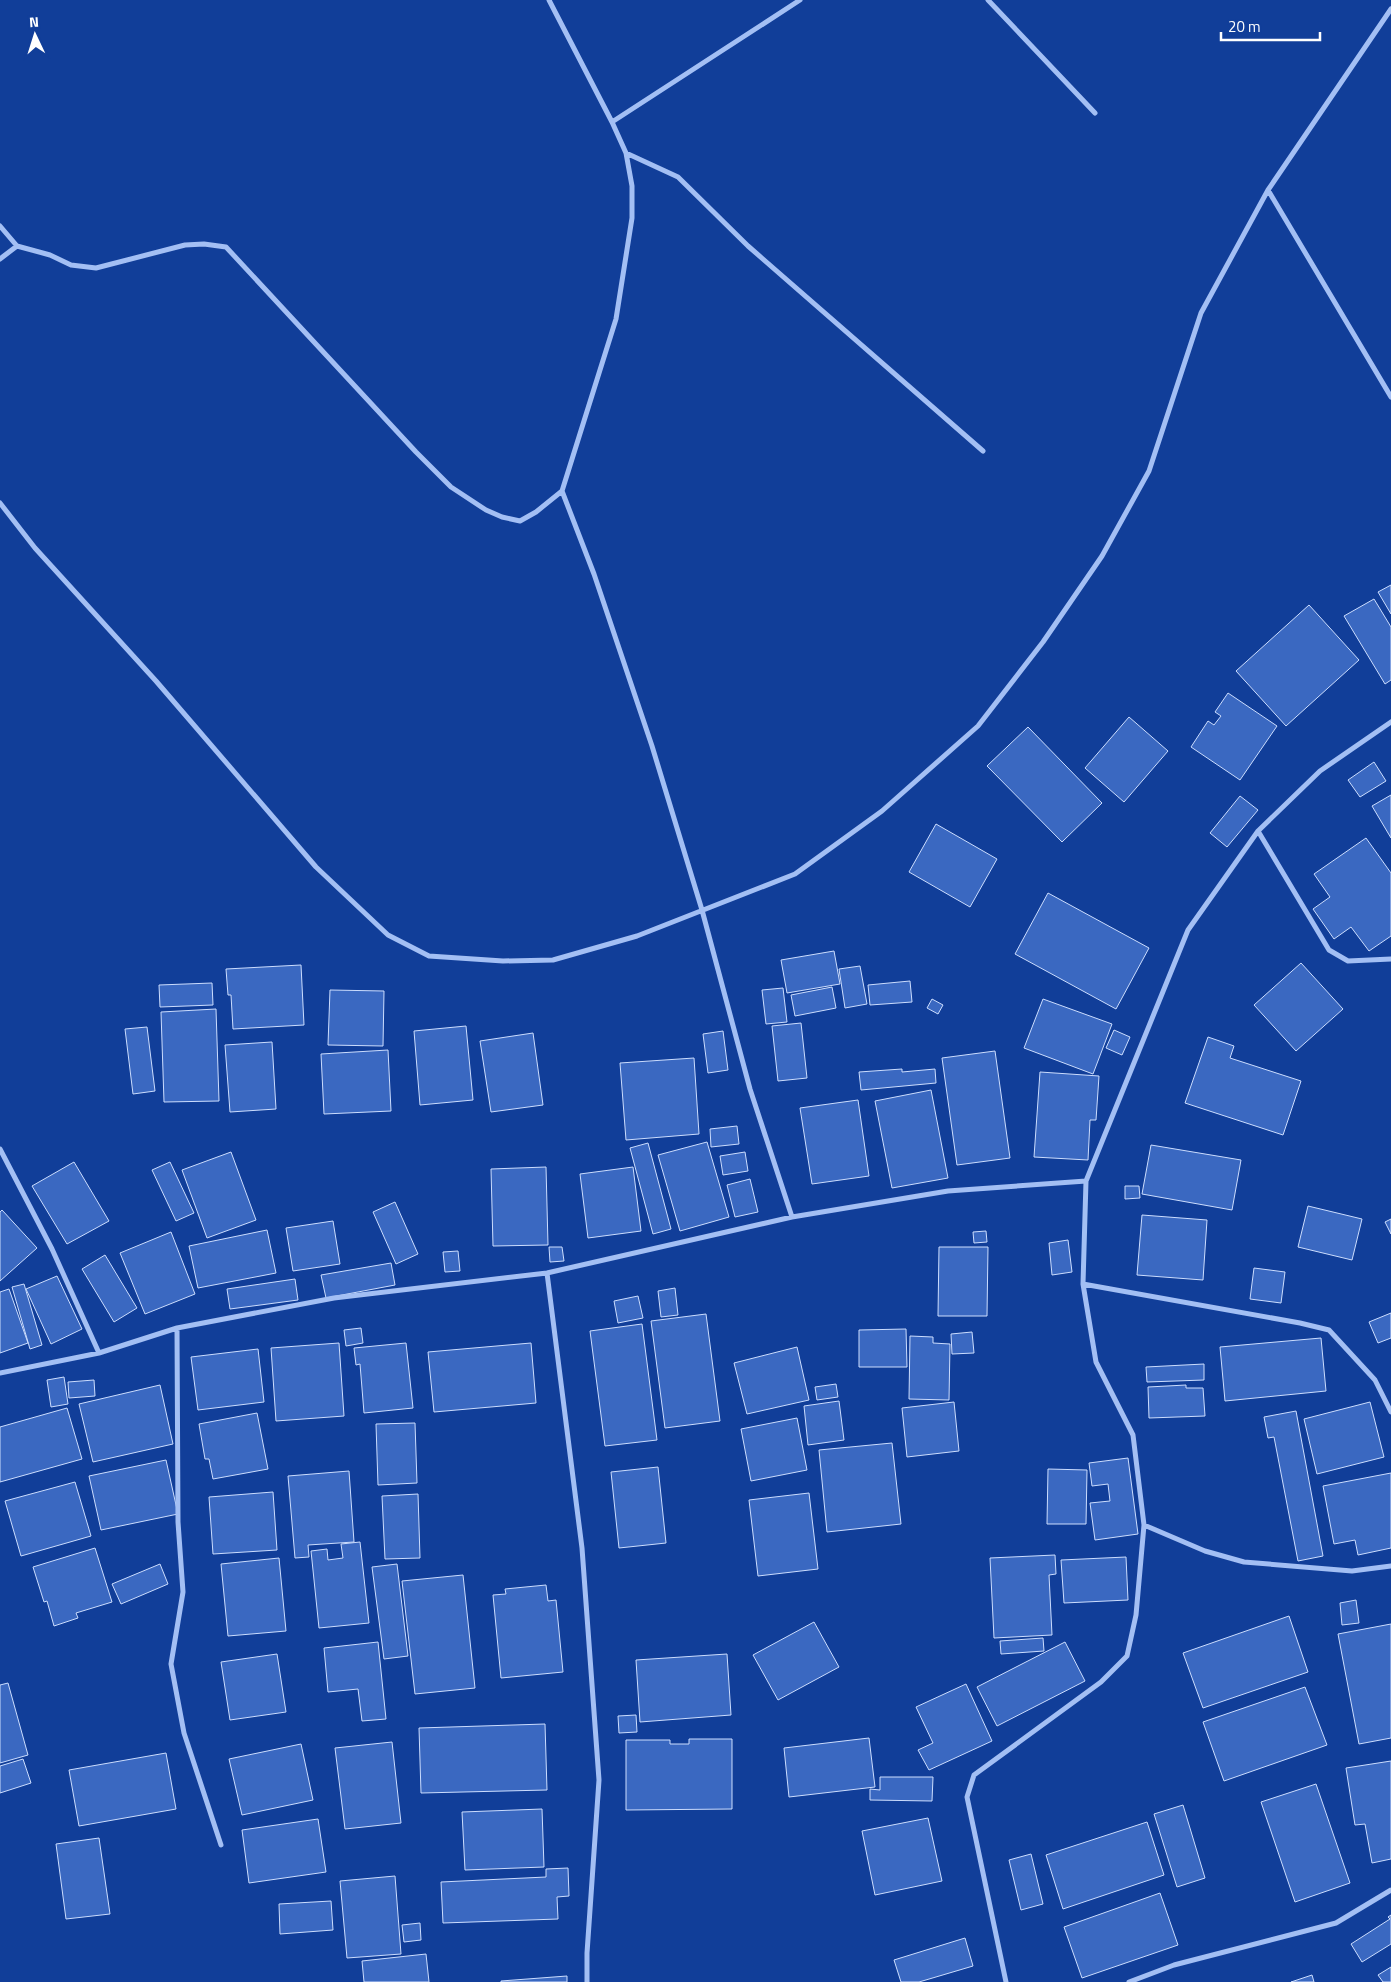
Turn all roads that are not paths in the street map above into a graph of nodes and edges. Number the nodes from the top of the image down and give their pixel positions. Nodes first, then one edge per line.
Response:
1 (549, 0) edge
2 (800, 0) edge
3 (988, 0) edge
4 (1391, 9) edge
5 (1095, 112) dead end
6 (612, 122) junction
7 (626, 154) junction
8 (1268, 190) junction
9 (0, 226) edge
10 (17, 246) junction
11 (0, 259) edge
12 (1391, 397) edge
13 (983, 451) dead end
14 (562, 491) junction
15 (0, 504) edge
16 (1391, 722) edge
17 (1258, 831) junction
18 (702, 910) junction
19 (1391, 959) edge
20 (0, 1150) edge
21 (1086, 1181) junction
22 (792, 1217) junction
23 (546, 1273) junction
24 (1083, 1284) junction
25 (177, 1328) junction
26 (99, 1354) junction
27 (0, 1373) edge
28 (1391, 1412) edge
29 (1144, 1525) junction
30 (1391, 1566) edge
31 (221, 1844) dead end
32 (1391, 1890) edge
33 (587, 1982) edge
34 (1006, 1982) edge
35 (1129, 1982) edge

1 - 6 street
2 - 6 street
3 - 5 street
4 - 8 street
6 - 7 street
7 - 13 street
7 - 14 street
8 - 12 street
8 - 18 street
9 - 10 street
10 - 11 street
10 - 14 street
14 - 18 street
15 - 18 street
16 - 17 street
17 - 19 street
17 - 21 street
18 - 22 street
20 - 26 street
21 - 22 street
21 - 24 street
22 - 23 street
23 - 25 street
23 - 33 street
24 - 28 street
24 - 29 street
25 - 26 street
25 - 31 street
26 - 27 street
29 - 30 street
29 - 34 street
32 - 35 street

